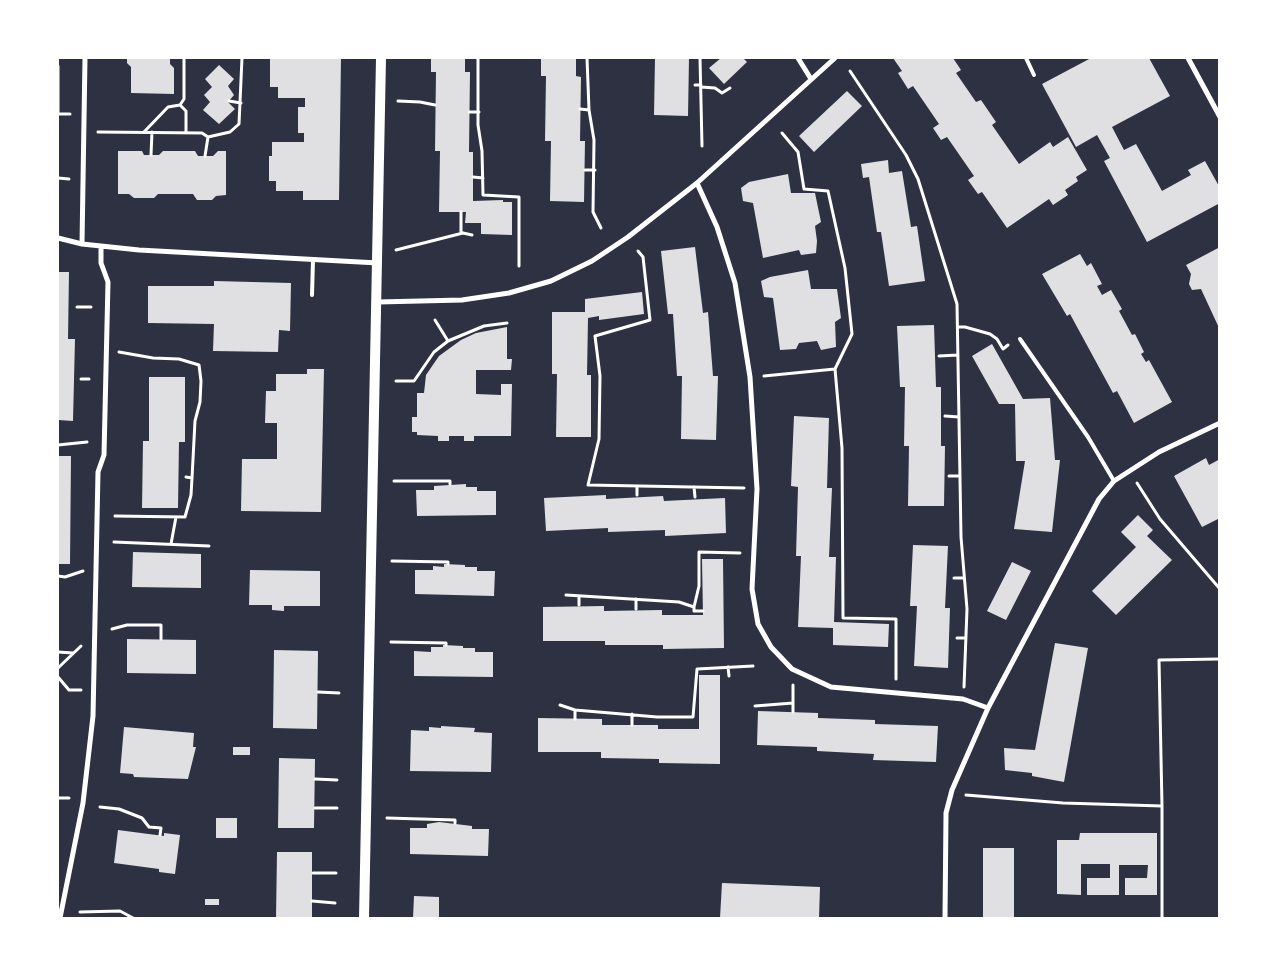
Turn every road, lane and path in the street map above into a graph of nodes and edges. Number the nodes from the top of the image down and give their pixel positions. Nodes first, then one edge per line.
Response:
1 (85, 58) edge
2 (184, 58) edge
3 (242, 58) edge
4 (381, 58) edge
5 (478, 58) edge
6 (587, 58) edge
7 (700, 58) edge
8 (798, 58) edge
9 (835, 58) edge
10 (1026, 58) edge
11 (1188, 58) edge
12 (58, 66) edge
13 (850, 71) dead end
14 (1034, 75) dead end
15 (811, 78) junction
16 (695, 85) dead end
17 (701, 86) junction
18 (730, 88) dead end
19 (229, 101) dead end
20 (398, 101) dead end
21 (241, 104) junction
22 (180, 105) junction
23 (435, 105) dead end
24 (580, 109) dead end
25 (589, 110) junction
26 (469, 112) dead end
27 (479, 112) junction
28 (58, 114) edge
29 (1220, 117) edge
30 (85, 132) junction
31 (144, 132) junction
32 (152, 132) junction
33 (186, 132) junction
34 (782, 133) dead end
35 (208, 136) junction
36 (702, 146) dead end
37 (151, 155) dead end
38 (205, 156) dead end
39 (585, 170) dead end
40 (595, 170) junction
41 (473, 177) dead end
42 (483, 178) junction
43 (697, 183) junction
44 (461, 212) dead end
45 (601, 228) dead end
46 (461, 233) junction
47 (472, 235) dead end
48 (58, 238) edge
49 (82, 244) junction
50 (101, 247) junction
51 (396, 250) dead end
52 (638, 251) dead end
53 (313, 260) junction
54 (379, 263) junction
55 (519, 266) dead end
56 (312, 295) dead end
57 (378, 302) junction
58 (77, 307) dead end
59 (91, 307) dead end
60 (435, 320) dead end
61 (507, 323) dead end
62 (958, 327) junction
63 (997, 339) dead end
64 (1020, 339) dead end
65 (448, 340) junction
66 (118, 352) dead end
67 (958, 355) junction
68 (939, 356) dead end
69 (835, 369) junction
70 (750, 377) junction
71 (81, 379) dead end
72 (89, 379) dead end
73 (396, 381) dead end
74 (945, 416) dead end
75 (959, 417) junction
76 (1220, 423) edge
77 (87, 442) dead end
78 (58, 444) edge
79 (1130, 472) junction
80 (949, 476) dead end
81 (960, 476) junction
82 (186, 477) dead end
83 (192, 478) junction
84 (394, 481) dead end
85 (1114, 482) junction
86 (450, 484) dead end
87 (637, 486) junction
88 (694, 487) junction
89 (756, 489) junction
90 (637, 495) dead end
91 (695, 497) dead end
92 (115, 516) dead end
93 (176, 517) junction
94 (114, 542) dead end
95 (171, 544) junction
96 (209, 546) dead end
97 (754, 553) junction
98 (392, 561) dead end
99 (448, 564) dead end
100 (84, 570) dead end
101 (58, 576) edge
102 (954, 578) dead end
103 (964, 578) junction
104 (1220, 588) edge
105 (566, 595) dead end
106 (579, 596) junction
107 (636, 599) junction
108 (579, 605) dead end
109 (694, 607) junction
110 (636, 609) dead end
111 (703, 611) dead end
112 (112, 629) dead end
113 (957, 638) dead end
114 (966, 638) junction
115 (161, 639) dead end
116 (390, 642) dead end
117 (446, 645) dead end
118 (82, 646) dead end
119 (58, 652) edge
120 (73, 653) junction
121 (1220, 659) edge
122 (753, 666) dead end
123 (728, 667) junction
124 (58, 668) edge
125 (794, 670) junction
126 (729, 676) dead end
127 (58, 677) edge
128 (93, 691) junction
129 (318, 692) dead end
130 (896, 692) junction
131 (339, 693) dead end
132 (964, 699) junction
133 (793, 703) junction
134 (560, 705) dead end
135 (756, 706) dead end
136 (988, 708) junction
137 (575, 710) junction
138 (793, 712) dead end
139 (632, 714) junction
140 (575, 718) dead end
141 (632, 725) dead end
142 (315, 779) dead end
143 (337, 780) dead end
144 (952, 790) junction
145 (1162, 806) junction
146 (100, 807) dead end
147 (315, 808) dead end
148 (337, 808) dead end
149 (387, 818) dead end
150 (455, 823) dead end
151 (160, 835) dead end
152 (313, 873) dead end
153 (336, 874) dead end
154 (312, 902) dead end
155 (335, 903) dead end
156 (80, 912) dead end
157 (60, 918) edge
158 (133, 918) edge
159 (364, 918) edge
160 (946, 918) edge
161 (1162, 918) edge

1 - 30 street
2 - 22 path
3 - 21 path
4 - 54 main road
5 - 27 path
6 - 25 path
7 - 17 path
8 - 15 street
9 - 15 street
10 - 14 lane
11 - 29 street
12 - 28 path
13 - 62 path
15 - 43 street
16 - 17 path
17 - 18 path
17 - 36 path
19 - 21 path
20 - 23 path
21 - 35 path
22 - 31 path
22 - 33 path
24 - 25 path
25 - 40 path
26 - 27 path
27 - 42 path
30 - 31 path
30 - 49 street
31 - 32 path
32 - 33 path
32 - 37 path
33 - 35 path
34 - 69 path
35 - 38 path
39 - 40 path
40 - 45 path
41 - 42 path
42 - 55 path
43 - 57 street
43 - 70 street
44 - 46 path
46 - 47 path
46 - 51 path
48 - 49 street
49 - 50 street
50 - 53 street
50 - 128 street
52 - 87 path
53 - 54 street
53 - 56 lane
54 - 57 main road
57 - 159 main road
58 - 59 path
60 - 65 path
61 - 65 path
62 - 63 path
62 - 67 path
64 - 85 lane
65 - 73 path
66 - 83 path
67 - 68 path
67 - 75 path
69 - 70 path
69 - 130 path
70 - 89 street
71 - 72 path
74 - 75 path
75 - 81 path
76 - 79 street
77 - 78 path
79 - 85 street
79 - 104 path
80 - 81 path
81 - 103 path
82 - 83 path
83 - 93 path
84 - 86 path
85 - 136 street
87 - 88 path
87 - 90 path
88 - 89 path
88 - 91 path
89 - 97 street
92 - 93 path
93 - 95 path
94 - 95 path
95 - 96 path
97 - 109 path
97 - 125 street
98 - 99 path
100 - 101 path
102 - 103 path
103 - 114 path
105 - 106 path
106 - 107 path
106 - 108 path
107 - 109 path
107 - 110 path
109 - 111 path
112 - 115 path
113 - 114 path
114 - 132 path
116 - 117 path
118 - 120 path
119 - 120 path
120 - 124 path
121 - 145 path
122 - 123 path
123 - 126 path
123 - 139 path
125 - 130 street
125 - 133 path
127 - 128 path
128 - 157 street
129 - 131 path
130 - 132 street
132 - 136 street
133 - 135 path
133 - 138 path
134 - 137 path
136 - 144 street
137 - 139 path
137 - 140 path
139 - 141 path
142 - 143 path
144 - 145 path
144 - 160 street
145 - 161 path
146 - 151 path
147 - 148 path
149 - 150 path
152 - 153 path
154 - 155 path
156 - 158 path

